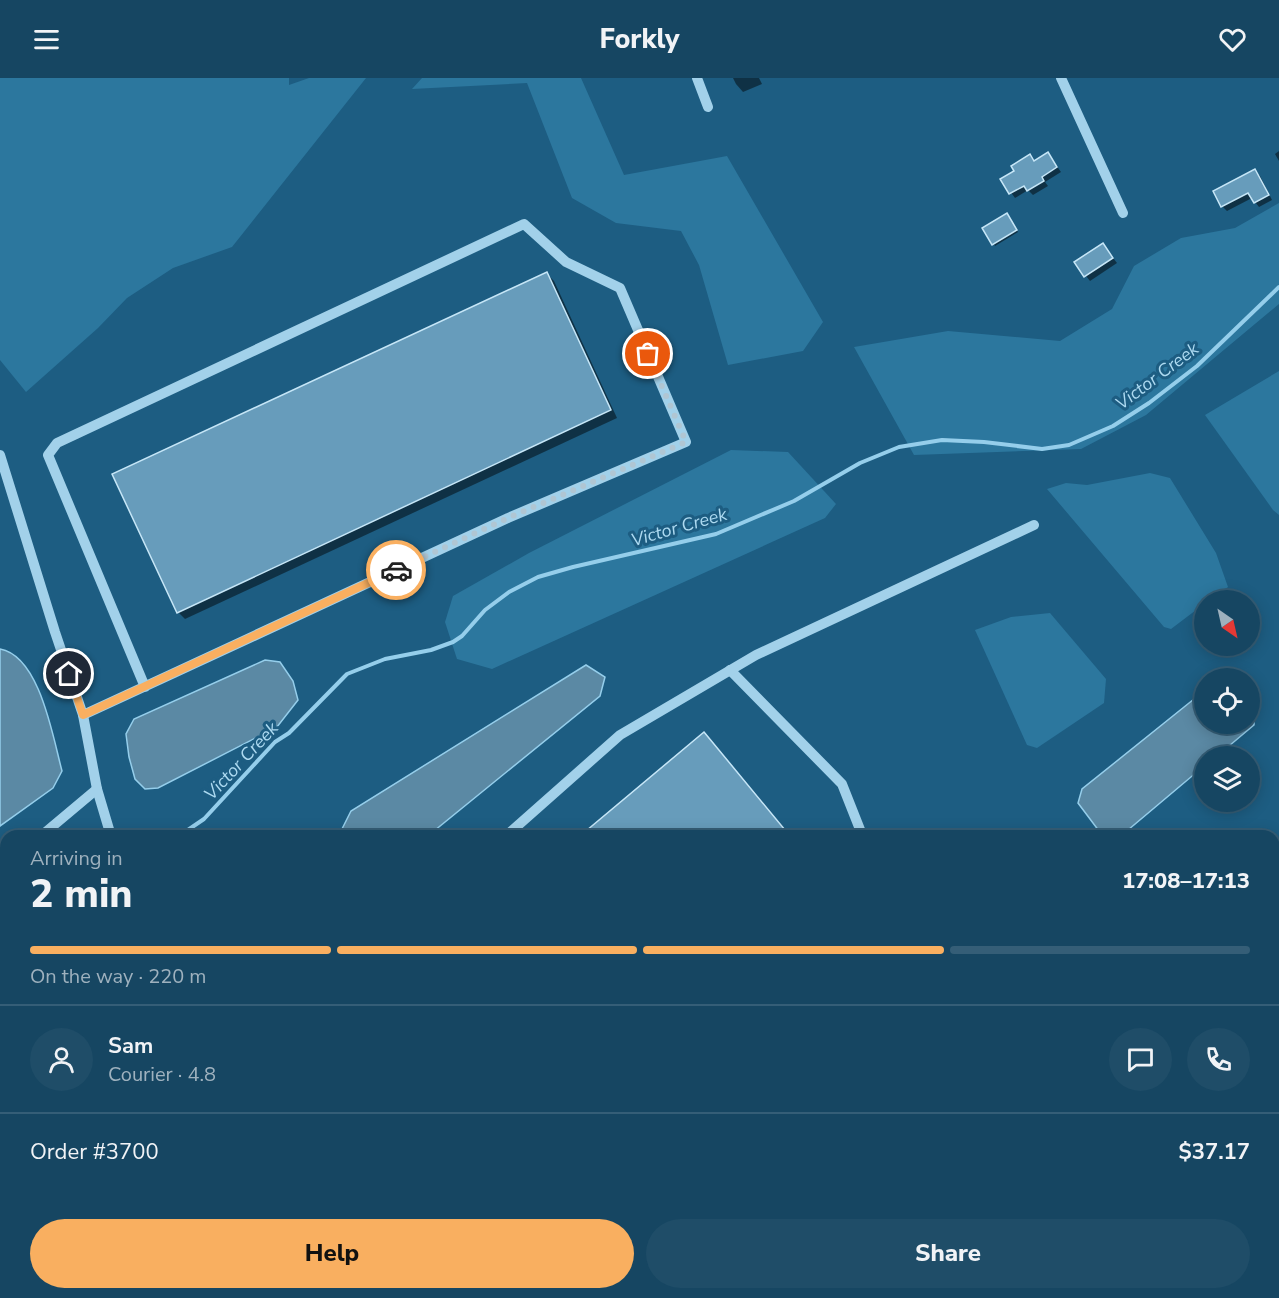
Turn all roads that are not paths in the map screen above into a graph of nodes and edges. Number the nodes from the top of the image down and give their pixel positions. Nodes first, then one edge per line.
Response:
1 (697, 78) edge
2 (1061, 78) edge
3 (708, 107) dead end
4 (1123, 213) dead end
5 (0, 455) edge
6 (1034, 525) dead end
7 (730, 670) junction
8 (145, 687) junction
9 (83, 715) junction
10 (97, 789) junction
11 (48, 830) edge
12 (109, 830) edge
13 (513, 830) edge
14 (860, 830) edge

1 - 3 street
2 - 4 street
5 - 9 street
6 - 7 street
7 - 13 street
7 - 14 street
8 - 8 street
8 - 9 street
9 - 10 street
10 - 11 street
10 - 12 street

